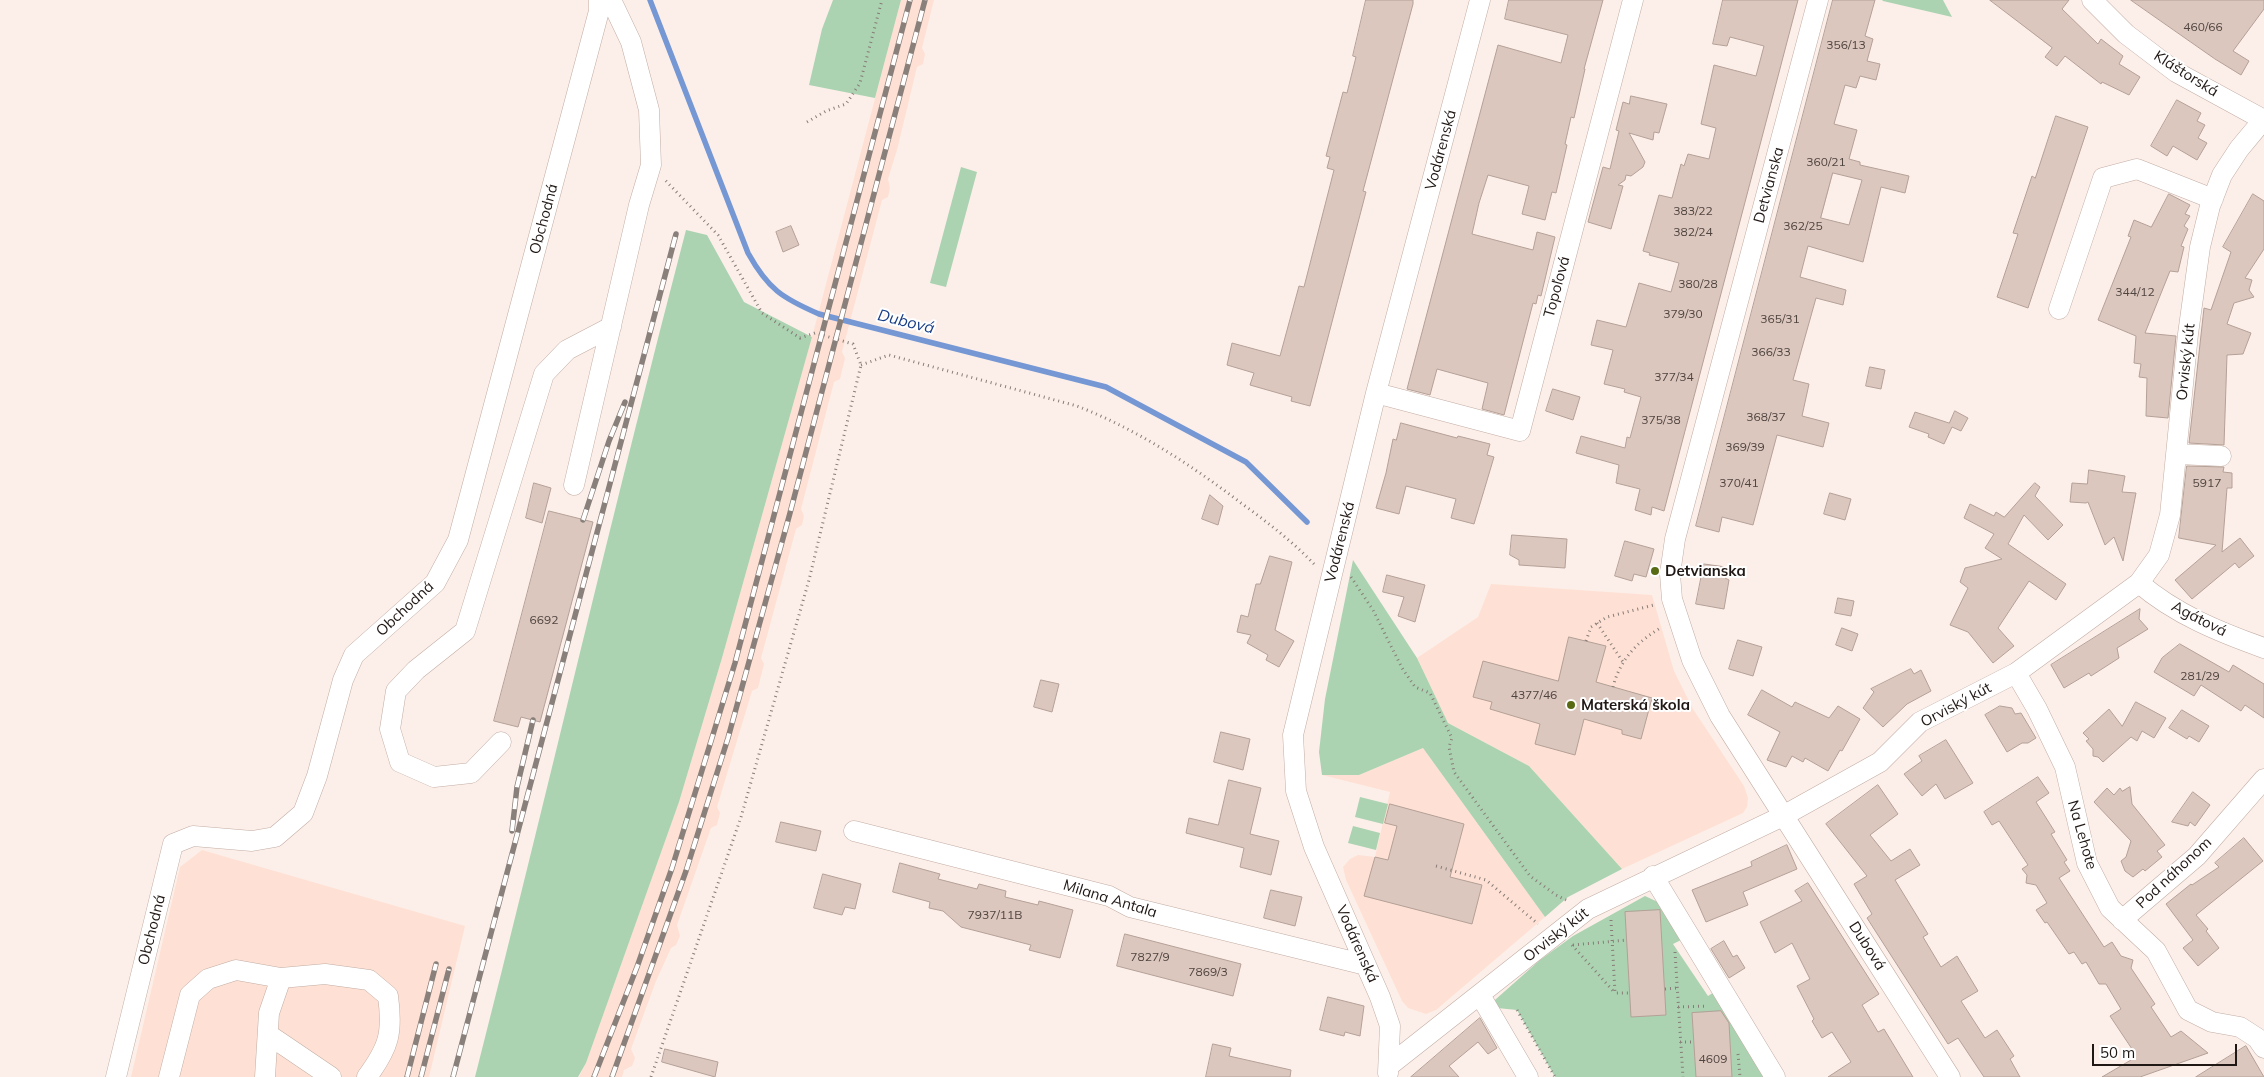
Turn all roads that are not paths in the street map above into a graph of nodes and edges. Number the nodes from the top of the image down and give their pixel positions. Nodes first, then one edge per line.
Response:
1 (599, 0) edge
2 (611, 0) edge
3 (1480, 0) edge
4 (1633, 0) edge
5 (1818, 0) edge
6 (2092, 0) edge
7 (2264, 120) edge
8 (2213, 199) junction
9 (2059, 309) dead end
10 (611, 327) junction
11 (1376, 393) junction
12 (2177, 454) junction
13 (2222, 456) dead end
14 (574, 485) dead end
15 (2139, 583) junction
16 (2264, 648) edge
17 (2016, 674) junction
18 (501, 742) dead end
19 (2264, 779) edge
20 (1783, 816) junction
21 (854, 832) dead end
22 (1654, 876) junction
23 (2122, 920) junction
24 (1366, 965) junction
25 (280, 978) junction
26 (1480, 995) junction
27 (268, 1035) junction
28 (2264, 1048) edge
29 (1388, 1071) edge
30 (116, 1077) edge
31 (169, 1077) edge
32 (265, 1077) edge
33 (331, 1077) edge
34 (367, 1077) edge
35 (1528, 1077) edge
36 (1776, 1077) edge
37 (1950, 1077) edge

1 - 30 street, Obchodná
2 - 10 street
3 - 11 street, Vodárenská
4 - 11 street, Topoľová
5 - 20 street, Detvianska
6 - 7 street, Kláštorská
7 - 8 street, Orviský kút
8 - 9 street
8 - 12 street, Orviský kút
10 - 14 street
10 - 18 street
11 - 24 street, Vodárenská
12 - 13 street
12 - 15 street, Orviský kút
15 - 16 street, Agátová
15 - 17 street, Orviský kút
17 - 20 street, Orviský kút
17 - 23 street, Na Lehote
19 - 23 street, Pod náhonom
20 - 22 street, Orviský kút
20 - 37 street, Dubová
21 - 24 street, Milana Antala
22 - 26 street, Orviský kút
22 - 36 street
23 - 28 street, Na Lehote
24 - 29 street, Vodárenská
25 - 27 street
25 - 31 street
25 - 34 street
26 - 29 street, Orviský kút
26 - 35 street
27 - 32 street
27 - 33 street

